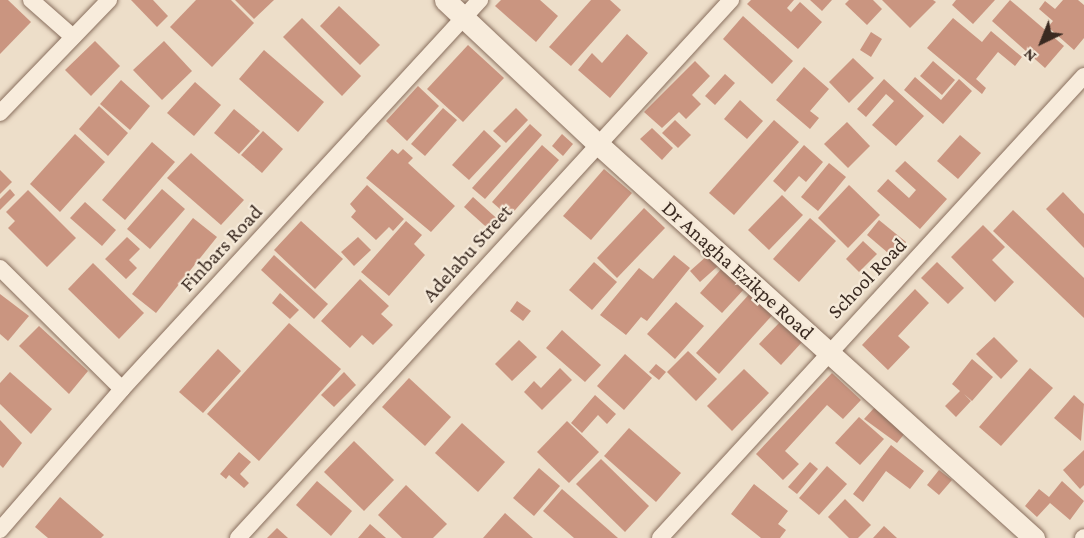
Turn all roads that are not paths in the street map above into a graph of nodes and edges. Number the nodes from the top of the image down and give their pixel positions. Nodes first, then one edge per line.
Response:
1 (31, 0) edge
2 (110, 0) edge
3 (445, 0) edge
4 (480, 0) edge
5 (731, 0) edge
6 (464, 17) junction
7 (73, 37) junction
8 (1084, 76) edge
9 (0, 112) edge
10 (598, 144) junction
11 (0, 268) edge
12 (828, 352) junction
13 (122, 388) junction
14 (0, 530) edge
15 (238, 538) edge
16 (660, 538) edge
17 (1034, 538) edge

1 - 7 street
2 - 7 street
3 - 6 street, Dr Anagha Ezikpe Road
4 - 6 street, Finbars Road
5 - 10 street, Adelabu Street
6 - 10 street, Dr Anagha Ezikpe Road
6 - 13 street, Finbars Road
7 - 9 street
8 - 12 street, School Road
10 - 12 street, Dr Anagha Ezikpe Road
10 - 15 street, Adelabu Street
11 - 13 street
12 - 16 street, School Road
12 - 17 street, Dr Anagha Ezikpe Road
13 - 14 street, Finbars Road

